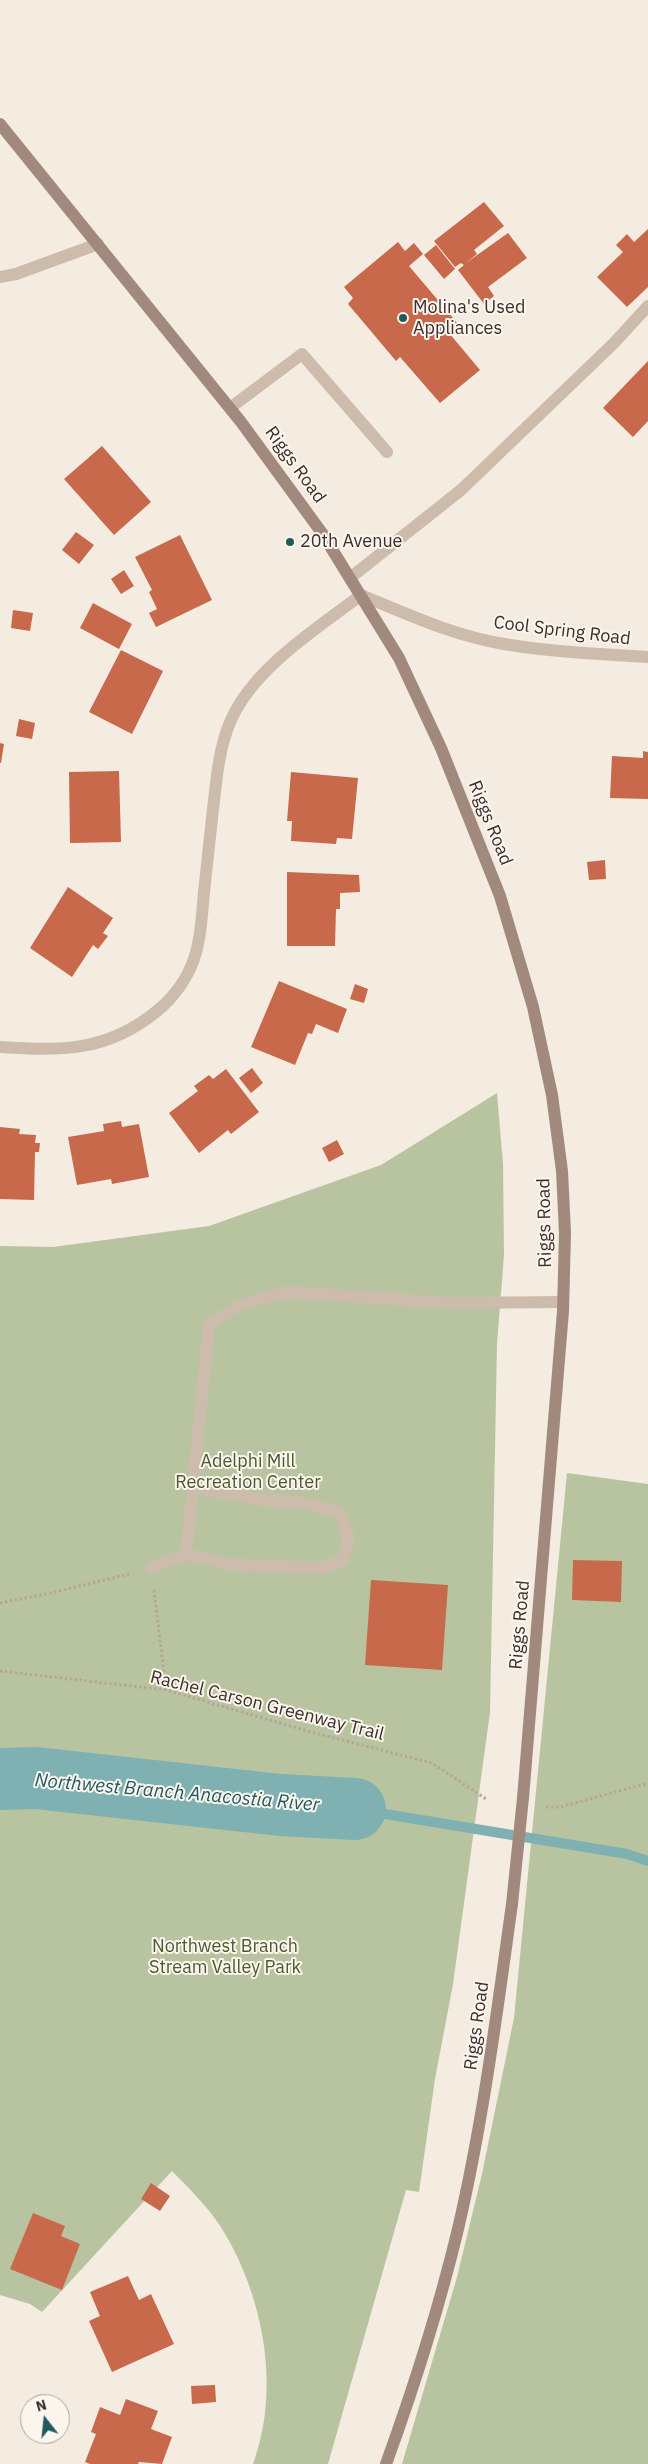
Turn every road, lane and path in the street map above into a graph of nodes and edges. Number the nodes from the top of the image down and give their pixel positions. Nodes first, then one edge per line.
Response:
1 (0, 124) edge
2 (98, 244) junction
3 (0, 277) edge
4 (648, 306) edge
5 (230, 408) junction
6 (387, 452) dead end
7 (350, 578) junction
8 (361, 595) junction
9 (648, 658) edge
10 (0, 1048) edge
11 (563, 1302) junction
12 (192, 1487) junction
13 (186, 1554) junction
14 (152, 1568) junction
15 (0, 1603) edge
16 (0, 1671) edge
17 (166, 1690) junction
18 (648, 1783) edge
19 (486, 1799) dead end
20 (542, 1807) dead end
21 (386, 2464) edge

1 - 2 main road, Riggs Road
2 - 3 street
2 - 5 main road, Riggs Road
4 - 7 street
5 - 6 street
5 - 7 main road, Riggs Road
7 - 8 main road, Riggs Road
8 - 9 street, Cool Spring Road
8 - 10 street
8 - 11 main road, Riggs Road
11 - 12 street
11 - 21 main road, Riggs Road, bridge
12 - 13 street
12 - 13 street
13 - 14 street
14 - 15 path
14 - 17 path
16 - 17 path, Rachel Carson Greenway Trail
17 - 19 path, Rachel Carson Greenway Trail
18 - 20 path

